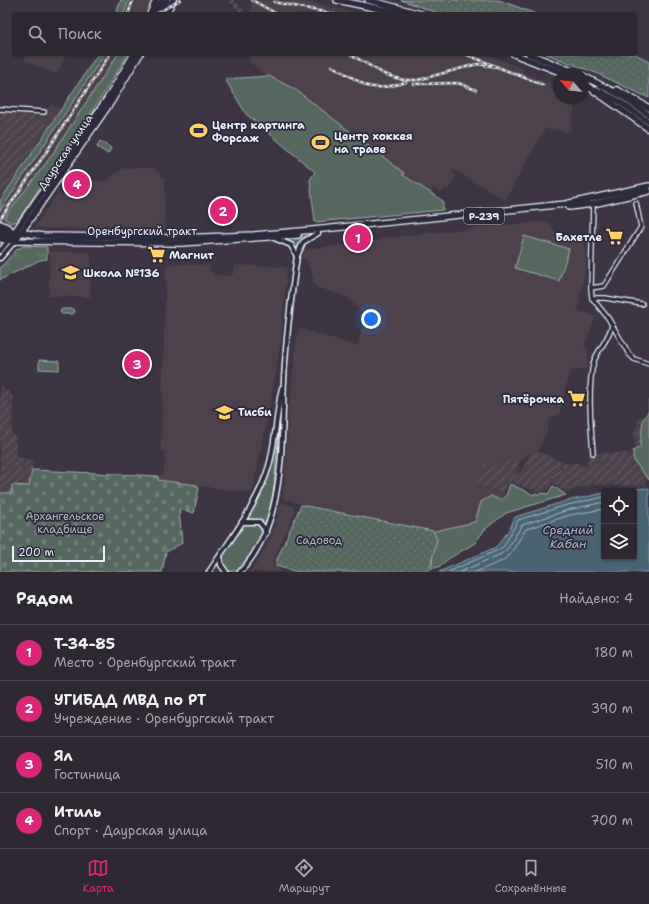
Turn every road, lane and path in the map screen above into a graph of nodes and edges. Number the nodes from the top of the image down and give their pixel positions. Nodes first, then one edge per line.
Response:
1 (156, 0) edge
2 (162, 0) edge
3 (167, 0) edge
4 (173, 0) edge
5 (337, 0) edge
6 (368, 0) edge
7 (151, 12) edge
8 (155, 12) edge
9 (161, 12) edge
10 (167, 12) edge
11 (394, 12) edge
12 (413, 12) edge
13 (137, 56) edge
14 (519, 56) edge
15 (534, 56) edge
16 (564, 68) edge
17 (553, 69) edge
18 (589, 78) edge
19 (589, 79) edge
20 (589, 85) edge
21 (589, 86) edge
22 (649, 108) edge
23 (0, 109) edge
24 (44, 112) dead end
25 (649, 115) edge
26 (649, 122) edge
27 (649, 129) edge
28 (649, 186) edge
29 (649, 191) edge
30 (593, 204) junction
31 (636, 204) dead end
32 (0, 224) edge
33 (0, 228) edge
34 (318, 233) junction
35 (0, 234) edge
36 (14, 236) junction
37 (272, 237) junction
38 (0, 239) edge
39 (0, 251) edge
40 (297, 256) junction
41 (0, 258) edge
42 (591, 288) junction
43 (592, 298) junction
44 (642, 304) dead end
45 (612, 325) junction
46 (649, 364) edge
47 (284, 380) junction
48 (593, 453) dead end
49 (242, 522) junction
50 (266, 533) junction
51 (220, 556) junction
52 (209, 572) edge
53 (226, 572) edge
54 (240, 572) edge

1 - 7 main road
2 - 8 main road
3 - 9 main road
4 - 10 main road
5 - 11 main road
6 - 12 main road
13 - 36 main road, Даурская улица
14 - 17 main road
15 - 16 main road
18 - 22 main road
19 - 25 main road
20 - 26 main road
21 - 27 main road
23 - 24 street
28 - 36 main road, Оренбургский тракт / Р-239
29 - 30 main road, Оренбургский тракт / Р-239
30 - 34 main road, Оренбургский тракт / Р-239
30 - 42 street
31 - 42 street
32 - 36 main road
33 - 36 main road
34 - 37 main road, Оренбургский тракт / Р-239
34 - 40 street
35 - 36 main road
36 - 37 main road, Оренбургский тракт / Р-239
36 - 38 main road
36 - 39 street, Даурская улица
36 - 41 street, Даурская улица
37 - 40 street
40 - 47 street
42 - 43 street
43 - 44 street
43 - 45 street
45 - 46 street
45 - 48 street
47 - 49 street
47 - 50 street
49 - 50 street
49 - 51 street
50 - 54 street
51 - 52 street
51 - 53 street

